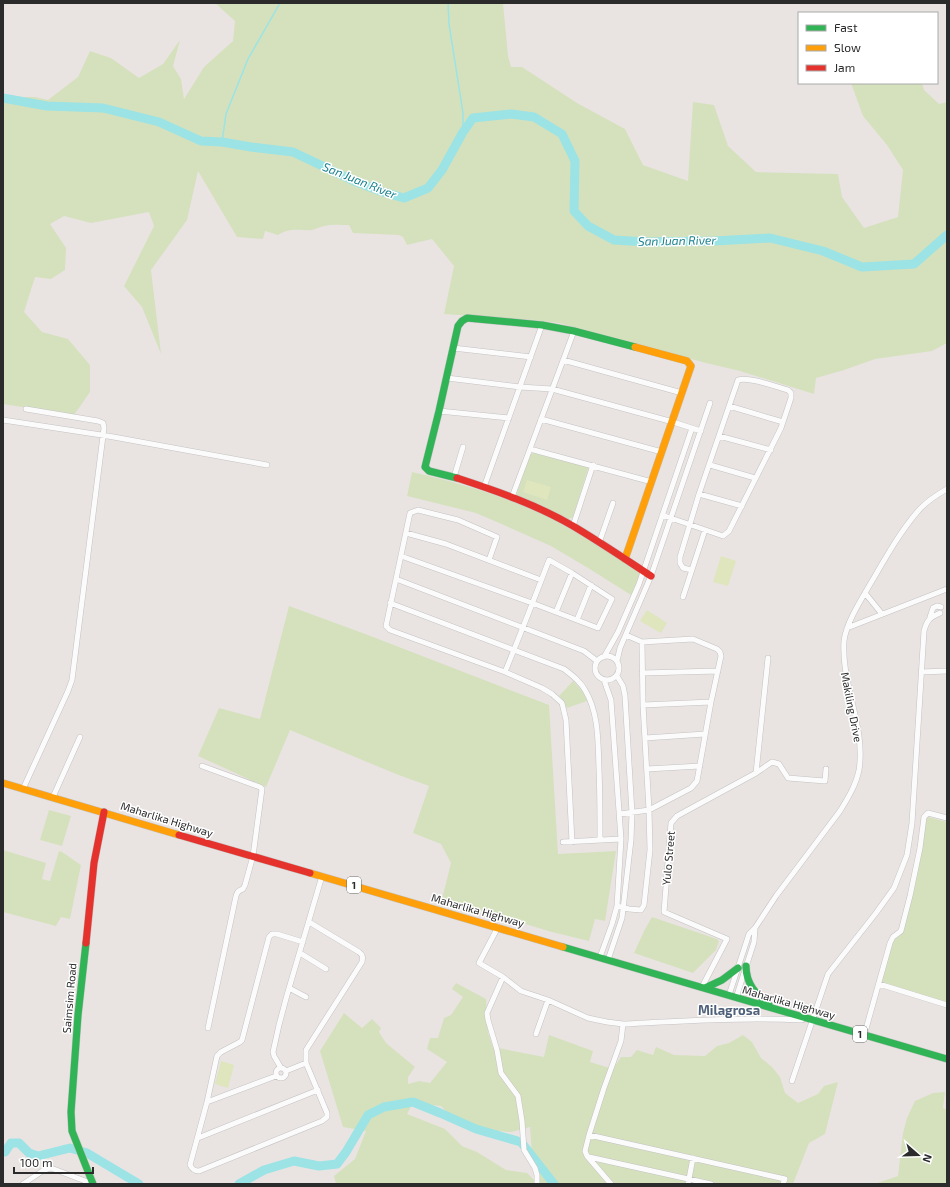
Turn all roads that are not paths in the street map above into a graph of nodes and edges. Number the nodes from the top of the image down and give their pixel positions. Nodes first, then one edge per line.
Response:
1 (542, 325) junction
2 (574, 331) junction
3 (453, 348) junction
4 (531, 357) junction
5 (563, 360) junction
6 (446, 378) junction
7 (520, 387) junction
8 (552, 389) junction
9 (682, 393) junction
10 (710, 403) dead end
11 (729, 406) junction
12 (26, 409) dead end
13 (439, 411) junction
14 (509, 418) junction
15 (541, 419) junction
16 (3, 420) edge
17 (673, 422) junction
18 (783, 422) junction
19 (692, 428) junction
20 (701, 431) junction
21 (103, 436) junction
22 (719, 436) junction
23 (463, 447) dead end
24 (530, 449) junction
25 (771, 450) junction
26 (662, 452) junction
27 (267, 464) dead end
28 (593, 465) junction
29 (710, 465) junction
30 (454, 477) junction
31 (755, 478) junction
32 (652, 482) junction
33 (484, 487) junction
34 (947, 489) edge
35 (699, 494) junction
36 (512, 497) junction
37 (613, 502) dead end
38 (742, 506) junction
39 (662, 516) junction
40 (671, 518) junction
41 (690, 525) junction
42 (573, 526) junction
43 (705, 530) junction
44 (406, 533) junction
45 (599, 543) junction
46 (400, 556) junction
47 (625, 559) junction
48 (489, 560) junction
49 (644, 570) junction
50 (692, 570) junction
51 (572, 573) junction
52 (651, 576) junction
53 (396, 579) junction
54 (542, 580) junction
55 (591, 585) junction
56 (947, 589) edge
57 (865, 593) junction
58 (683, 597) dead end
59 (532, 602) junction
60 (390, 603) junction
61 (941, 607) dead end
62 (556, 612) junction
63 (882, 614) junction
64 (940, 614) dead end
65 (930, 617) junction
66 (577, 620) junction
67 (523, 627) junction
68 (847, 628) junction
69 (626, 635) junction
70 (642, 642) junction
71 (514, 650) junction
72 (604, 657) junction
73 (768, 658) dead end
74 (597, 661) junction
75 (617, 661) junction
76 (718, 670) junction
77 (947, 671) edge
78 (505, 672) junction
79 (922, 672) junction
80 (642, 673) junction
81 (617, 676) junction
82 (604, 680) junction
83 (711, 702) junction
84 (644, 705) junction
85 (705, 734) junction
86 (80, 737) dead end
87 (645, 738) junction
88 (202, 766) dead end
89 (700, 766) junction
90 (647, 769) junction
91 (826, 769) dead end
92 (756, 773) junction
93 (3, 783) edge
94 (23, 789) junction
95 (53, 798) junction
96 (649, 810) junction
97 (104, 812) junction
98 (632, 813) junction
99 (620, 814) junction
100 (947, 818) edge
101 (622, 839) junction
102 (600, 840) junction
103 (563, 842) dead end
104 (572, 842) junction
105 (253, 856) junction
106 (322, 876) junction
107 (617, 906) junction
108 (624, 908) junction
109 (309, 922) junction
110 (498, 927) junction
111 (755, 928) junction
112 (303, 942) junction
113 (300, 953) junction
114 (600, 957) junction
115 (608, 960) junction
116 (746, 966) junction
117 (738, 968) junction
118 (326, 969) dead end
119 (503, 977) junction
120 (879, 984) junction
121 (289, 988) junction
122 (703, 988) junction
123 (729, 995) junction
124 (306, 997) dead end
125 (736, 998) junction
126 (548, 1000) junction
127 (947, 1005) edge
128 (773, 1009) junction
129 (813, 1020) junction
130 (623, 1024) junction
131 (208, 1028) dead end
132 (536, 1034) dead end
133 (864, 1036) junction
134 (947, 1059) edge
135 (306, 1063) junction
136 (283, 1069) junction
137 (276, 1076) junction
138 (792, 1081) dead end
139 (318, 1090) junction
140 (207, 1102) junction
141 (589, 1135) junction
142 (198, 1138) junction
143 (588, 1157) junction
144 (693, 1158) junction
145 (688, 1181) edge
146 (23, 1184) edge
147 (93, 1184) edge
148 (537, 1184) edge
149 (611, 1184) edge
150 (711, 1184) edge
151 (783, 1184) edge

1 - 2 main road
1 - 3 main road
1 - 4 street
2 - 5 street
2 - 9 main road
3 - 4 street
3 - 6 main road
4 - 7 street
5 - 8 street
5 - 9 street
6 - 7 street
6 - 13 main road
7 - 8 street
7 - 14 street
8 - 15 street
8 - 17 street
9 - 17 main road
10 - 20 street
11 - 18 street
11 - 18 street
11 - 22 street
12 - 21 street
13 - 14 street
13 - 30 main road
14 - 33 street
15 - 24 street
15 - 26 street
16 - 21 street
17 - 19 street
17 - 26 main road
18 - 25 street
19 - 20 street
19 - 39 street
20 - 40 street
21 - 27 street
21 - 94 street
22 - 25 street
22 - 29 street
23 - 30 street
24 - 28 street
24 - 36 street
25 - 31 street
26 - 32 main road
28 - 32 street
28 - 42 street
29 - 31 street
29 - 35 street
30 - 33 main road
31 - 38 street
32 - 47 main road
33 - 36 main road
34 - 57 street, Makiling Drive
35 - 38 street
35 - 41 street
36 - 42 main road
37 - 45 street
38 - 43 street
39 - 40 street
39 - 49 street
40 - 41 street
40 - 52 street
41 - 43 street
41 - 50 street
42 - 45 main road
43 - 50 street
44 - 46 street
44 - 48 street
44 - 48 street
45 - 47 main road
46 - 53 street
46 - 59 street
47 - 49 main road
48 - 54 street
49 - 52 main road
49 - 72 street
50 - 58 street
51 - 54 street
51 - 55 street
51 - 62 street
52 - 69 street
53 - 60 street
53 - 67 street
54 - 59 street
55 - 66 street
55 - 66 street
56 - 63 street
57 - 63 street
57 - 68 street, Makiling Drive
59 - 62 street
59 - 67 street
60 - 71 street
60 - 78 street
61 - 65 street
62 - 66 street
63 - 68 street
64 - 65 street
65 - 79 street
67 - 71 street
67 - 74 street
68 - 111 street, Makiling Drive
69 - 70 street
69 - 75 street
70 - 76 street
70 - 80 street
71 - 78 street
71 - 102 street
72 - 74 street
72 - 75 street
73 - 92 street
74 - 82 street
75 - 81 street
76 - 80 street
76 - 83 street
77 - 79 street
78 - 104 street
79 - 129 street
80 - 84 street
81 - 82 street
81 - 98 street
82 - 99 street
83 - 84 street
83 - 85 street
84 - 87 street
85 - 87 street
85 - 89 street
86 - 95 street
87 - 90 street
88 - 105 street
89 - 90 street
89 - 96 street
90 - 96 street
91 - 92 street, Yulo Street
92 - 122 street, Yulo Street
93 - 94 main road, Maharlika Highway / 1
94 - 95 main road, Maharlika Highway / 1
95 - 97 main road, Maharlika Highway / 1
96 - 98 street
96 - 108 street
97 - 105 main road, Maharlika Highway / 1
97 - 147 main road, Saimsim Road
98 - 99 street
98 - 108 street
99 - 101 street
100 - 120 street
101 - 102 street
101 - 107 street
102 - 104 street
103 - 104 street
105 - 106 main road, Maharlika Highway / 1
105 - 131 street
106 - 109 street
106 - 110 main road, Maharlika Highway / 1
107 - 108 street
107 - 114 street
108 - 115 street
109 - 112 street
109 - 135 street
110 - 114 main road, Maharlika Highway / 1
110 - 119 street
111 - 116 street, Makiling Drive
111 - 117 street, Makiling Drive
112 - 113 street
112 - 140 street
113 - 118 street
113 - 121 street
114 - 115 main road, Maharlika Highway / 1
115 - 122 main road, Maharlika Highway / 1
116 - 125 street, Makiling Drive
116 - 128 main road
117 - 122 main road
117 - 123 street, Makiling Drive
119 - 126 street
119 - 148 street
120 - 127 street
120 - 133 street
121 - 124 street
121 - 136 street
122 - 123 main road, Maharlika Highway / 1
123 - 125 main road, Maharlika Highway / 1
125 - 128 main road, Maharlika Highway / 1
126 - 130 street
126 - 132 street
128 - 129 main road, Maharlika Highway / 1
129 - 130 street
129 - 133 main road, Maharlika Highway / 1
129 - 138 street
130 - 141 street
133 - 134 main road, Maharlika Highway / 1
135 - 136 street
135 - 139 street
136 - 137 street
136 - 137 street
137 - 140 street
139 - 142 street
139 - 142 street
140 - 142 street
141 - 143 street
141 - 144 street
143 - 145 street
143 - 149 street
144 - 145 street
144 - 151 street
145 - 150 street
146 - 147 street

